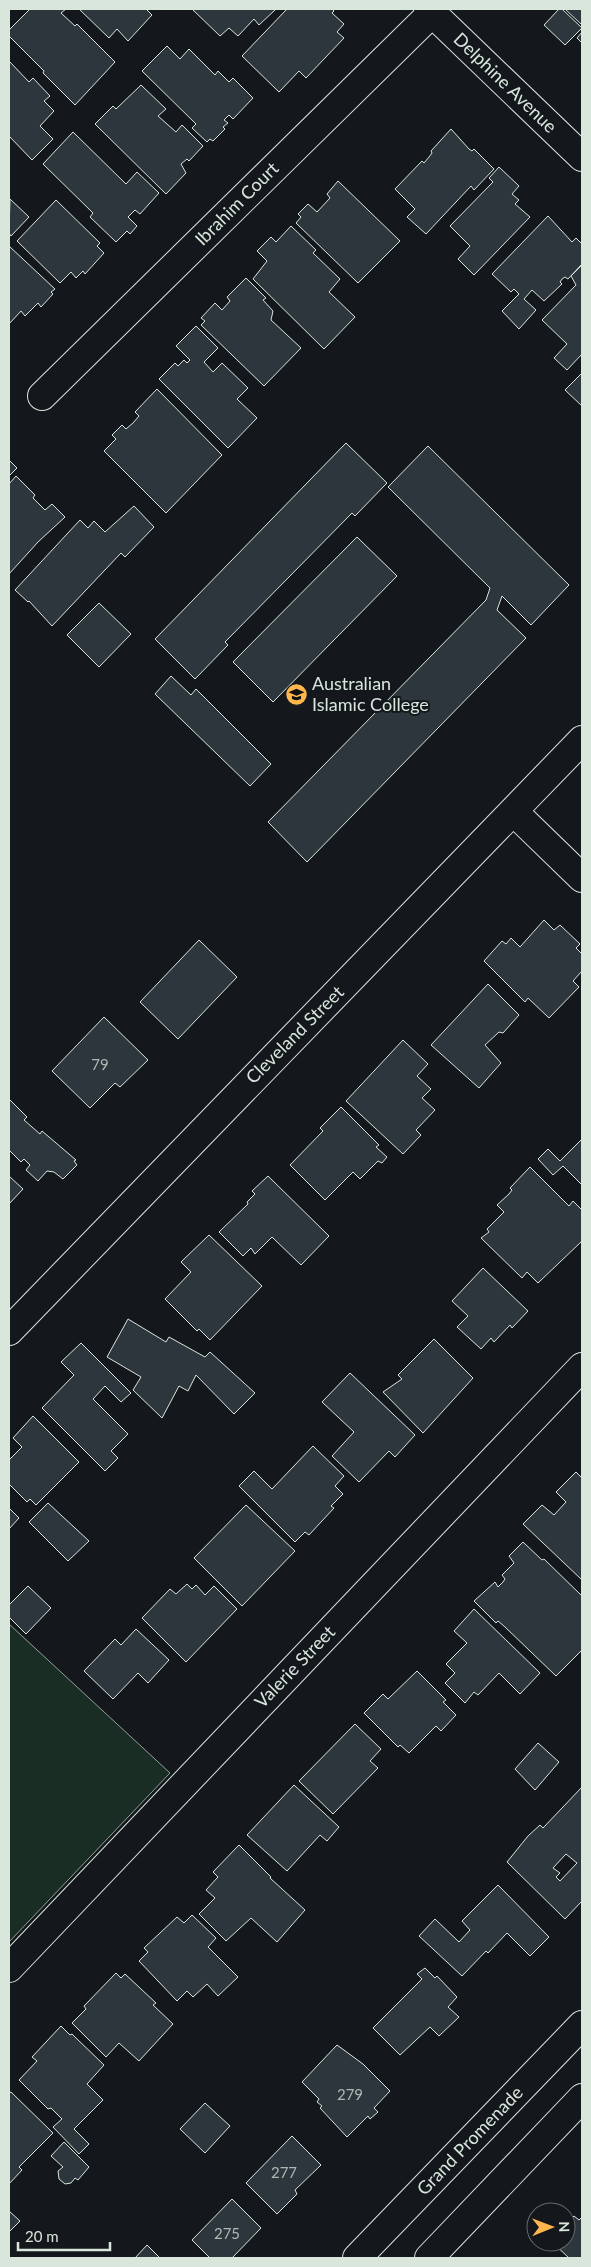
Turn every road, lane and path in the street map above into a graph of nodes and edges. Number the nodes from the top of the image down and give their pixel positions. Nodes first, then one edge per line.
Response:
1 (430, 11) edge
2 (582, 157) edge
3 (42, 396) dead end
4 (582, 740) edge
5 (514, 812) junction
6 (582, 878) edge
7 (9, 1331) edge
8 (582, 1367) edge
9 (9, 1968) edge
10 (582, 2025) edge
11 (582, 2098) edge
12 (357, 2258) edge
13 (429, 2258) edge

1 - 2 street, Delphine Avenue
1 - 3 street, Ibrahim Court
4 - 5 street, Cleveland Street
5 - 6 street
5 - 7 street, Cleveland Street
8 - 9 street, Valerie Street
10 - 12 street, Grand Promenade
11 - 13 street

